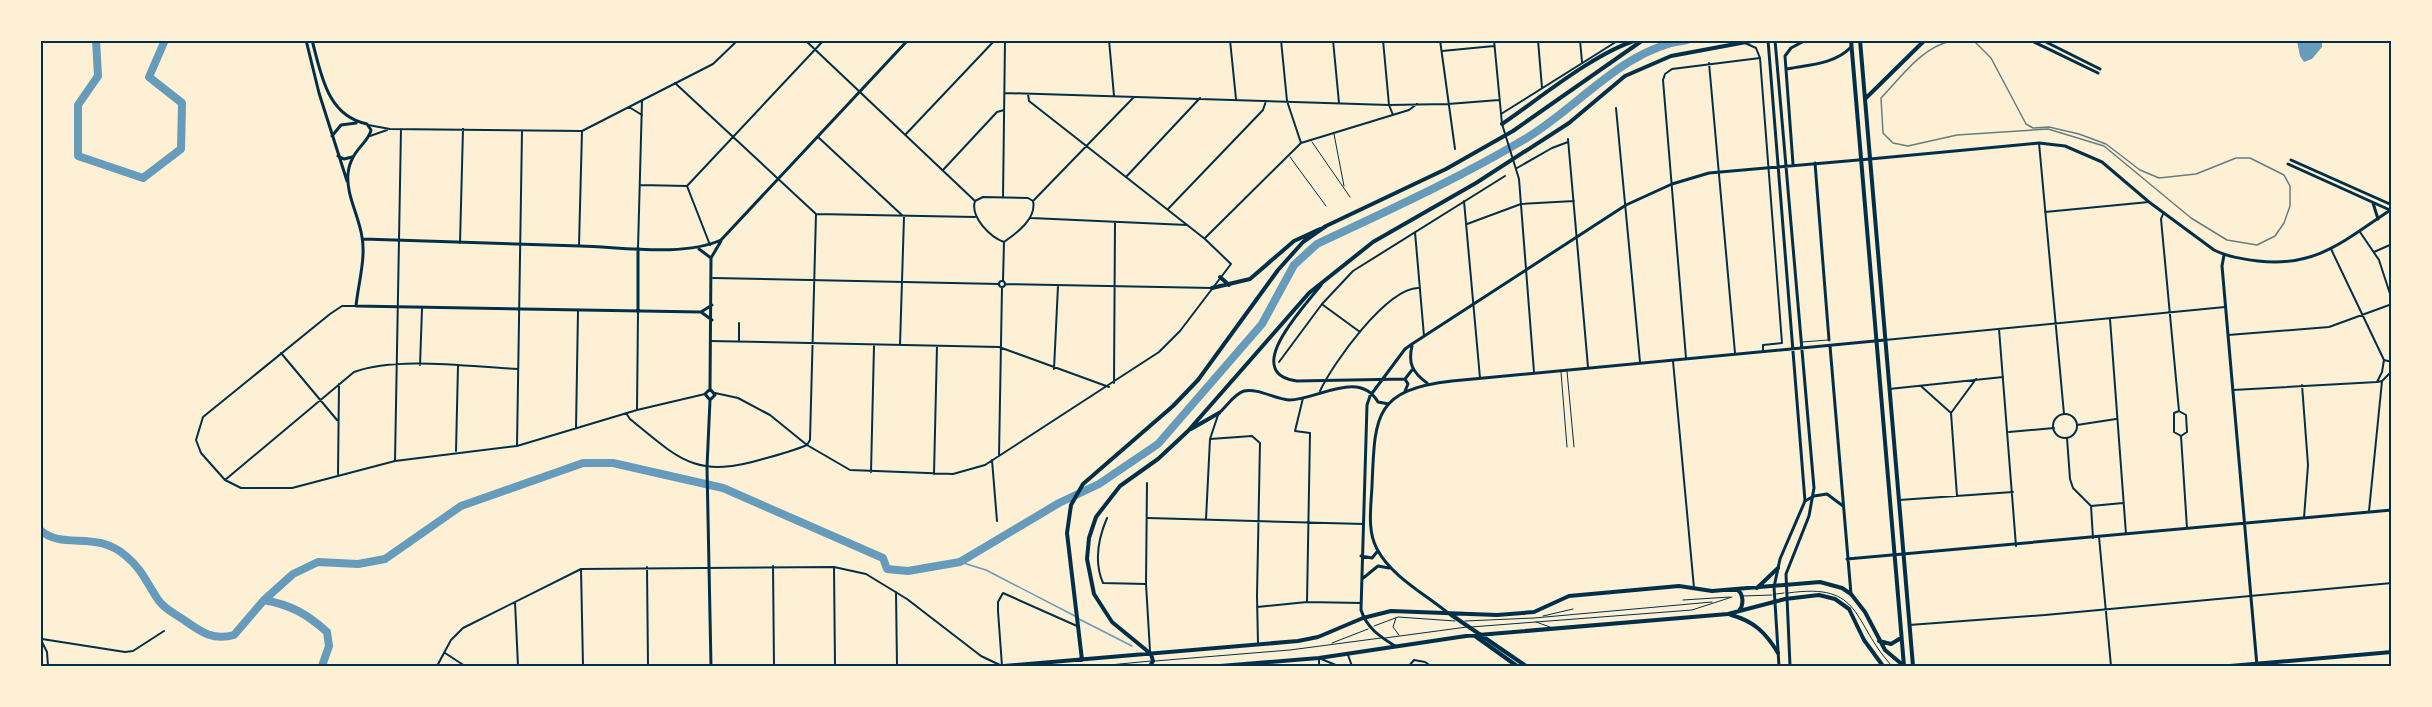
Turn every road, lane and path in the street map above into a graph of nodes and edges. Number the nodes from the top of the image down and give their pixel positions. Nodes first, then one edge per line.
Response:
1 (306, 40) edge
2 (312, 40) edge
3 (738, 40) edge
4 (805, 40) edge
5 (824, 40) edge
6 (908, 40) edge
7 (995, 40) edge
8 (1005, 40) edge
9 (1110, 40) edge
10 (1230, 40) edge
11 (1281, 40) edge
12 (1333, 40) edge
13 (1383, 40) edge
14 (1440, 40) edge
15 (1494, 40) edge
16 (1538, 40) edge
17 (1580, 40) edge
18 (1619, 40) edge
19 (1636, 40) edge
20 (1643, 40) edge
21 (1757, 40) edge
22 (1768, 40) edge
23 (1775, 40) edge
24 (1806, 40) edge
25 (1860, 40) edge
26 (1925, 40) edge
27 (2030, 40) edge
28 (2042, 40) edge
29 (1745, 43) junction
30 (1851, 44) edge
31 (1494, 46) junction
32 (815, 50) junction
33 (1442, 51) junction
34 (1760, 58) junction
35 (1582, 62) junction
36 (1709, 63) junction
37 (1785, 69) junction
38 (2100, 69) dead end
39 (2098, 74) dead end
40 (675, 83) junction
41 (1086, 90) dead end
42 (1542, 90) junction
43 (861, 92) junction
44 (1005, 93) junction
45 (1028, 94) junction
46 (1086, 95) junction
47 (1114, 96) junction
48 (1134, 96) junction
49 (1200, 98) junction
50 (1236, 99) junction
51 (1865, 99) junction
52 (642, 100) junction
53 (1267, 100) junction
54 (1287, 100) junction
55 (1499, 100) junction
56 (1338, 103) junction
57 (1417, 104) junction
58 (1448, 104) junction
59 (1389, 105) junction
60 (629, 107) junction
61 (1616, 108) dead end
62 (1004, 110) junction
63 (1501, 114) junction
64 (642, 115) junction
65 (1393, 115) junction
66 (358, 123) junction
67 (367, 124) junction
68 (1502, 125) junction
69 (390, 129) junction
70 (401, 129) junction
71 (463, 129) junction
72 (522, 130) junction
73 (1790, 130) junction
74 (582, 131) junction
75 (1334, 133) junction
76 (905, 134) junction
77 (369, 136) junction
78 (332, 137) junction
79 (733, 137) junction
80 (818, 138) junction
81 (1311, 140) junction
82 (1301, 143) junction
83 (1784, 143) junction
84 (2039, 143) junction
85 (1086, 146) junction
86 (1455, 149) dead end
87 (1288, 154) junction
88 (338, 155) junction
89 (353, 155) junction
90 (1870, 159) junction
91 (1860, 160) junction
92 (2291, 160) dead end
93 (1815, 163) junction
94 (1793, 164) junction
95 (2288, 164) dead end
96 (1785, 165) junction
97 (1777, 166) junction
98 (1517, 167) junction
99 (1770, 167) junction
100 (943, 170) junction
101 (1720, 173) junction
102 (1504, 176) dead end
103 (1126, 177) junction
104 (779, 180) junction
105 (348, 182) junction
106 (1672, 184) junction
107 (1771, 184) junction
108 (1778, 184) junction
109 (640, 185) junction
110 (687, 186) junction
111 (1344, 188) junction
112 (1350, 197) dead end
113 (1004, 198) junction
114 (975, 201) junction
115 (1033, 201) junction
116 (1464, 201) junction
117 (1574, 201) junction
118 (2372, 201) junction
119 (2149, 202) junction
120 (1521, 204) junction
121 (1626, 205) junction
122 (1326, 206) dead end
123 (2391, 208) edge
124 (1168, 209) junction
125 (2045, 212) junction
126 (2164, 212) junction
127 (816, 214) junction
128 (904, 217) junction
129 (976, 217) junction
130 (1031, 218) junction
131 (2378, 219) junction
132 (1115, 222) junction
133 (1467, 224) junction
134 (1187, 225) junction
135 (1326, 226) junction
136 (1415, 232) junction
137 (2360, 232) junction
138 (1577, 235) junction
139 (363, 239) junction
140 (1205, 239) junction
141 (721, 240) junction
142 (401, 241) junction
143 (1004, 242) junction
144 (460, 243) junction
145 (520, 244) junction
146 (2391, 244) edge
147 (710, 245) junction
148 (579, 246) junction
149 (638, 248) junction
150 (696, 248) junction
151 (2331, 249) junction
152 (2374, 252) junction
153 (2224, 255) junction
154 (711, 258) junction
155 (1527, 269) junction
156 (1220, 277) junction
157 (713, 278) junction
158 (1327, 278) junction
159 (813, 280) junction
160 (1002, 281) junction
161 (902, 282) junction
162 (1005, 284) junction
163 (1230, 285) junction
164 (1001, 286) junction
165 (1058, 286) junction
166 (1113, 287) junction
167 (1212, 288) junction
168 (1418, 288) junction
169 (637, 301) junction
170 (2391, 302) edge
171 (1475, 303) junction
172 (712, 304) junction
173 (1322, 304) junction
174 (356, 306) junction
175 (2226, 307) junction
176 (399, 308) junction
177 (519, 308) junction
178 (422, 309) junction
179 (578, 309) junction
180 (651, 311) junction
181 (638, 312) junction
182 (701, 312) junction
183 (2171, 314) junction
184 (2362, 315) junction
185 (2110, 319) junction
186 (712, 320) junction
187 (739, 323) dead end
188 (2054, 324) junction
189 (1999, 328) junction
190 (1360, 332) junction
191 (2228, 335) junction
192 (1424, 336) junction
193 (1829, 340) joint
194 (1885, 340) junction
195 (711, 341) junction
196 (1876, 341) junction
197 (738, 342) junction
198 (1800, 342) junction
199 (812, 344) junction
200 (1412, 344) junction
201 (874, 345) junction
202 (900, 345) junction
203 (937, 346) junction
204 (1830, 346) junction
205 (999, 347) junction
206 (1801, 349) junction
207 (1791, 350) junction
208 (1763, 352) junction
209 (281, 353) junction
210 (1735, 354) junction
211 (1686, 358) junction
212 (1673, 359) junction
213 (2384, 360) junction
214 (1279, 362) dead end
215 (1640, 362) junction
216 (2391, 362) edge
217 (398, 364) junction
218 (420, 365) junction
219 (458, 366) junction
220 (1588, 367) junction
221 (518, 369) junction
222 (1054, 369) junction
223 (1567, 369) junction
224 (1412, 370) junction
225 (1561, 370) junction
226 (2391, 371) edge
227 (1534, 372) junction
228 (2003, 377) junction
229 (1480, 378) junction
230 (1405, 379) junction
231 (1384, 380) junction
232 (1976, 380) junction
233 (1324, 381) junction
234 (2382, 381) junction
235 (2377, 382) junction
236 (1114, 383) junction
237 (339, 384) junction
238 (1428, 384) junction
239 (2302, 385) junction
240 (1108, 387) junction
241 (1921, 387) junction
242 (1889, 388) junction
243 (710, 389) junction
244 (2233, 390) junction
245 (1320, 391) junction
246 (1405, 391) junction
247 (1373, 392) junction
248 (715, 393) junction
249 (705, 394) junction
250 (1303, 398) junction
251 (321, 400) junction
252 (710, 400) junction
253 (1389, 404) junction
254 (637, 410) junction
255 (2179, 411) junction
256 (626, 413) junction
257 (1220, 413) junction
258 (1951, 413) junction
259 (2064, 414) junction
260 (2116, 419) junction
261 (338, 421) junction
262 (2077, 425) junction
263 (576, 428) junction
264 (2054, 428) junction
265 (1188, 430) junction
266 (2008, 432) junction
267 (2181, 436) junction
268 (2067, 438) junction
269 (1210, 439) junction
270 (807, 445) junction
271 (517, 446) junction
272 (1567, 447) dead end
273 (1574, 447) dead end
274 (456, 452) junction
275 (999, 456) junction
276 (992, 460) junction
277 (395, 461) junction
278 (707, 467) junction
279 (871, 472) junction
280 (338, 474) junction
281 (934, 474) junction
282 (225, 480) junction
283 (1147, 483) dead end
284 (2013, 492) junction
285 (1814, 496) junction
286 (1957, 496) junction
287 (1899, 500) junction
288 (1805, 501) junction
289 (2123, 503) junction
290 (1843, 506) junction
291 (2091, 506) junction
292 (2391, 510) edge
293 (2369, 512) junction
294 (1107, 518) dead end
295 (1148, 518) junction
296 (2304, 518) junction
297 (1206, 519) junction
298 (1258, 521) junction
299 (997, 522) dead end
300 (1309, 523) junction
301 (2245, 523) junction
302 (1364, 524) junction
303 (2187, 528) junction
304 (2126, 534) junction
305 (2099, 537) junction
306 (2093, 538) junction
307 (2016, 546) junction
308 (1377, 551) junction
309 (1903, 553) junction
310 (1894, 554) junction
311 (1361, 556) junction
312 (1847, 559) junction
313 (773, 566) junction
314 (647, 567) junction
315 (708, 567) junction
316 (834, 567) junction
317 (1778, 568) junction
318 (581, 569) junction
319 (1391, 569) junction
320 (1362, 580) junction
321 (2391, 583) edge
322 (1146, 584) junction
323 (1785, 586) junction
324 (1774, 587) junction
325 (1694, 588) junction
326 (1757, 588) junction
327 (1735, 589) junction
328 (896, 592) junction
329 (1785, 593) junction
330 (1774, 594) junction
331 (1851, 594) junction
332 (2252, 595) junction
333 (1742, 596) junction
334 (1732, 597) junction
335 (904, 598) junction
336 (1785, 599) junction
337 (1683, 600) dead end
338 (514, 602) junction
339 (1714, 602) junction
340 (1775, 602) junction
341 (1307, 603) junction
342 (1361, 603) junction
343 (898, 604) junction
344 (1257, 607) junction
345 (1573, 609) dead end
346 (2106, 609) junction
347 (1739, 612) junction
348 (1449, 614) junction
349 (1728, 615) junction
350 (1398, 617) junction
351 (1541, 617) junction
352 (1364, 618) junction
353 (1460, 621) junction
354 (1534, 622) junction
355 (1078, 625) junction
356 (1909, 625) junction
357 (1471, 627) junction
358 (1370, 628) junction
359 (1553, 629) junction
360 (164, 631) dead end
361 (1501, 633) junction
362 (1400, 635) junction
363 (1474, 636) junction
364 (1483, 636) junction
365 (1382, 638) junction
366 (1901, 638) junction
367 (41, 639) edge
368 (1879, 641) junction
369 (1258, 644) junction
370 (1330, 644) junction
371 (1395, 646) junction
372 (1497, 647) junction
373 (444, 652) junction
374 (2391, 652) edge
375 (1778, 653) junction
376 (1151, 654) junction
377 (1348, 654) junction
378 (1319, 658) junction
379 (1082, 660) junction
380 (1153, 661) junction
381 (1913, 661) junction
382 (2256, 665) edge
383 (48, 666) edge
384 (437, 666) edge
385 (465, 666) edge
386 (518, 666) edge
387 (583, 666) edge
388 (648, 666) edge
389 (711, 666) edge
390 (774, 666) edge
391 (835, 666) edge
392 (897, 666) edge
393 (1002, 666) edge
394 (1099, 666) edge
395 (1150, 666) edge
396 (1220, 666) edge
397 (1319, 666) edge
398 (1338, 666) edge
399 (1352, 666) edge
400 (1410, 666) edge
401 (1431, 666) edge
402 (1517, 666) edge
403 (1526, 666) edge
404 (1779, 666) edge
405 (1790, 666) edge
406 (1883, 666) edge
407 (1892, 666) edge
408 (1904, 666) edge
409 (1913, 666) edge
410 (1920, 666) edge
411 (2111, 666) edge
412 (2230, 666) edge

1 - 78 main road
2 - 66 main road
3 - 40 street
4 - 32 street
5 - 32 street
6 - 43 main road
7 - 76 street
8 - 44 street
9 - 47 street
10 - 50 street
11 - 54 street
12 - 56 street
13 - 59 street
14 - 33 street
15 - 31 street
16 - 42 street
17 - 35 street
18 - 35 street
19 - 68 main road
20 - 135 main road
21 - 29 main road
22 - 97 main road
23 - 83 main road
24 - 37 main road
25 - 51 main road
26 - 51 main road
27 - 39 main road
28 - 38 main road
29 - 34 street
29 - 158 main road
30 - 37 main road
30 - 91 main road
31 - 33 street
31 - 55 street
32 - 43 street
32 - 79 street
33 - 58 street
34 - 36 street
34 - 99 street
35 - 42 street
36 - 101 street
36 - 106 street
37 - 73 main road
40 - 52 street
40 - 79 street
41 - 46 street
42 - 63 street
43 - 76 street
43 - 80 main road
44 - 45 street
44 - 62 street
45 - 46 street
45 - 85 street
46 - 47 street
47 - 48 street
48 - 49 street
48 - 85 street
49 - 50 street
49 - 103 street
50 - 53 street
51 - 90 main road
52 - 60 street
52 - 64 street
53 - 54 street
53 - 124 street
54 - 56 street
54 - 82 street
55 - 58 street
55 - 63 street
56 - 59 street
57 - 58 street
57 - 59 street
57 - 65 street
58 - 86 street
59 - 65 street
60 - 64 street
60 - 74 street
61 - 121 street
62 - 100 street
62 - 113 street
63 - 68 street
64 - 109 street
65 - 75 street
66 - 67 main road
66 - 78 main road
67 - 69 street
67 - 77 main road
68 - 98 street
69 - 70 street
69 - 77 street
70 - 71 street
70 - 142 street
71 - 72 street
71 - 144 street
72 - 74 street
72 - 145 street
73 - 83 main road
73 - 94 main road
74 - 148 street
75 - 81 street
75 - 111 lane
76 - 100 street
77 - 89 main road
78 - 88 main road
79 - 104 street
79 - 110 street
80 - 104 main road
80 - 128 street
81 - 82 street
81 - 111 lane
82 - 87 street
83 - 96 main road
84 - 90 main road
84 - 119 main road
84 - 125 street
85 - 103 street
85 - 115 street
87 - 122 lane
87 - 140 street
88 - 89 main road
88 - 105 main road
89 - 105 main road
90 - 91 main road
90 - 194 main road
91 - 93 main road
91 - 196 main road
92 - 123 main road
93 - 94 main road
93 - 193 main road
94 - 96 main road
95 - 118 main road
96 - 97 main road
96 - 198 main road
97 - 99 main road
97 - 108 main road
98 - 117 street
98 - 120 street
99 - 101 main road
99 - 107 street
100 - 114 street
101 - 106 main road
101 - 210 street
102 - 116 street
103 - 124 street
104 - 127 street
104 - 141 main road
105 - 139 main road
106 - 121 main road
106 - 211 street
107 - 108 street
107 - 208 street
108 - 207 main road
109 - 110 street
109 - 149 street
110 - 147 street
111 - 112 lane
113 - 114 street
113 - 115 street
114 - 129 street
115 - 130 street
116 - 133 street
116 - 136 street
117 - 120 street
117 - 138 street
118 - 123 main road
118 - 131 main road
119 - 125 street
119 - 126 main road
120 - 133 street
120 - 155 street
121 - 138 main road
121 - 215 street
123 - 131 main road
124 - 134 street
125 - 188 street
126 - 153 main road
126 - 183 street
127 - 128 street
127 - 159 street
128 - 129 street
128 - 161 street
129 - 143 street
130 - 132 street
130 - 143 street
131 - 137 main road
132 - 134 street
132 - 166 street
133 - 171 street
134 - 140 street
135 - 163 main road
135 - 355 main road
136 - 168 street
136 - 173 street
137 - 151 main road
137 - 152 street
138 - 155 main road
138 - 220 street
139 - 142 main road
139 - 174 main road
140 - 156 street
141 - 147 main road
141 - 154 main road
142 - 144 main road
142 - 176 street
143 - 160 street
144 - 145 main road
145 - 148 main road
145 - 177 street
146 - 152 street
147 - 150 main road
148 - 149 main road
149 - 150 main road
149 - 169 main road
150 - 154 main road
151 - 153 main road
151 - 184 street
152 - 170 street
153 - 175 main road
154 - 157 main road
155 - 171 main road
155 - 227 street
156 - 163 main road
156 - 167 street
157 - 159 street
157 - 172 main road
158 - 233 main road
158 - 265 main road
159 - 161 street
159 - 199 street
160 - 162 street
160 - 164 street
161 - 164 street
161 - 202 street
162 - 164 street
162 - 165 street
163 - 167 main road
164 - 205 street
165 - 166 street
165 - 222 street
166 - 167 street
166 - 236 street
167 - 236 street
168 - 190 street
168 - 192 street
169 - 180 main road
169 - 181 main road
170 - 184 street
171 - 192 main road
171 - 229 street
172 - 182 main road
172 - 186 main road
173 - 190 street
173 - 214 street
174 - 176 main road
174 - 209 street
175 - 183 street
175 - 191 main road
176 - 178 main road
176 - 217 street
177 - 178 main road
177 - 179 main road
177 - 221 street
178 - 218 street
179 - 181 main road
179 - 263 street
180 - 181 main road
180 - 182 main road
181 - 254 street
182 - 186 main road
183 - 185 street
183 - 255 street
184 - 191 street
184 - 213 street
185 - 188 street
185 - 260 street
186 - 195 main road
187 - 197 street
188 - 189 street
188 - 259 street
189 - 194 street
189 - 228 street
190 - 233 street
191 - 244 main road
192 - 200 main road
193 - 198 lane
194 - 196 main road
194 - 242 main road
195 - 197 street
195 - 243 main road
196 - 204 main road
196 - 310 main road
197 - 199 street
198 - 206 main road
199 - 201 street
199 - 270 street
200 - 224 main road
200 - 231 main road
201 - 202 street
201 - 279 street
202 - 203 street
203 - 205 street
203 - 281 street
204 - 206 main road
204 - 290 main road
205 - 222 street
205 - 275 street
206 - 207 main road
206 - 285 main road
207 - 208 main road
207 - 288 main road
208 - 210 main road
209 - 251 street
209 - 282 street
210 - 211 main road
211 - 212 main road
212 - 215 main road
212 - 325 street
213 - 216 street
213 - 235 street
215 - 220 main road
217 - 218 street
217 - 237 street
217 - 277 street
218 - 219 street
219 - 221 street
219 - 274 street
220 - 223 main road
221 - 271 street
222 - 240 street
223 - 225 main road
223 - 273 lane
224 - 230 main road
224 - 238 main road
225 - 227 main road
225 - 272 lane
226 - 234 street
227 - 229 main road
228 - 232 street
228 - 266 street
229 - 238 main road
230 - 231 main road
230 - 246 main road
231 - 233 main road
231 - 247 main road
232 - 241 street
232 - 258 street
233 - 245 street
234 - 235 street
234 - 293 street
235 - 239 street
236 - 240 street
237 - 251 street
237 - 261 street
238 - 246 main road
239 - 244 street
239 - 296 street
240 - 275 street
241 - 242 street
241 - 258 street
242 - 287 main road
243 - 248 main road
243 - 249 main road
244 - 301 main road
245 - 247 main road
245 - 250 main road
246 - 253 main road
247 - 253 main road
247 - 302 main road
248 - 252 main road
248 - 270 street
249 - 252 main road
249 - 254 street
250 - 257 main road
250 - 300 street
251 - 261 street
251 - 282 street
252 - 278 main road
253 - 308 main road
254 - 256 street
255 - 267 street
255 - 267 street
256 - 263 street
256 - 278 street
257 - 265 main road
257 - 269 street
258 - 286 street
259 - 262 street
259 - 264 street
260 - 262 street
260 - 289 street
261 - 280 street
262 - 268 street
263 - 271 street
264 - 266 street
264 - 268 street
265 - 376 main road
266 - 284 street
267 - 303 street
268 - 291 street
269 - 297 street
269 - 298 street
270 - 278 street
270 - 279 street
271 - 274 street
274 - 277 street
275 - 276 street
276 - 281 street
276 - 299 street
277 - 280 street
278 - 315 main road
279 - 281 street
280 - 282 street
283 - 295 street
284 - 286 street
284 - 307 street
285 - 288 main road
285 - 290 main road
285 - 323 main road
286 - 287 street
287 - 309 main road
288 - 317 main road
289 - 291 street
289 - 304 street
290 - 312 main road
291 - 306 street
292 - 293 main road
293 - 296 main road
294 - 322 street
295 - 297 street
295 - 322 street
296 - 301 main road
297 - 298 street
298 - 300 street
298 - 344 street
300 - 302 street
300 - 341 street
301 - 303 main road
301 - 332 main road
302 - 311 main road
303 - 304 main road
304 - 305 main road
305 - 306 main road
305 - 346 street
306 - 307 main road
307 - 309 main road
308 - 311 main road
308 - 319 main road
309 - 310 main road
309 - 356 main road
310 - 312 main road
310 - 366 main road
311 - 320 main road
312 - 331 main road
313 - 315 street
313 - 316 street
313 - 390 street
314 - 315 street
314 - 318 street
314 - 388 street
315 - 389 main road
316 - 328 street
316 - 391 street
317 - 324 main road
317 - 326 main road
318 - 338 street
318 - 387 street
319 - 320 main road
319 - 348 main road
320 - 342 main road
321 - 332 street
322 - 376 street
323 - 324 main road
323 - 329 main road
323 - 331 main road
324 - 326 main road
324 - 330 main road
325 - 327 main road
325 - 348 main road
326 - 327 main road
327 - 333 main road
328 - 335 street
328 - 343 street
329 - 330 lane
329 - 336 main road
329 - 407 lane
330 - 333 lane
330 - 340 main road
331 - 368 main road
332 - 346 street
332 - 382 main road
333 - 334 lane
333 - 347 main road
334 - 337 lane
334 - 339 lane
335 - 343 street
335 - 393 street
336 - 340 main road
336 - 405 main road
336 - 406 main road
338 - 373 street
338 - 386 street
339 - 351 lane
339 - 354 lane
340 - 347 main road
340 - 375 main road
341 - 342 street
341 - 344 street
342 - 352 main road
343 - 392 street
344 - 369 street
345 - 351 lane
346 - 356 street
346 - 411 street
347 - 349 main road
348 - 352 main road
348 - 353 main road
349 - 359 main road
349 - 375 main road
350 - 353 lane
350 - 358 lane
350 - 362 lane
351 - 353 lane
352 - 358 main road
352 - 369 main road
353 - 357 main road
354 - 357 lane
354 - 359 lane
355 - 379 main road
355 - 393 street
356 - 381 main road
357 - 362 lane
357 - 364 main road
358 - 365 main road
358 - 370 lane
359 - 361 main road
360 - 367 street
361 - 364 main road
361 - 372 main road
362 - 365 lane
363 - 364 main road
363 - 371 main road
363 - 402 main road
364 - 372 main road
365 - 370 lane
365 - 371 main road
366 - 368 main road
366 - 408 main road
367 - 383 street
368 - 408 main road
369 - 376 main road
370 - 380 lane
371 - 377 main road
372 - 403 main road
373 - 384 street
373 - 385 street
374 - 382 main road
375 - 404 main road
376 - 379 main road
376 - 380 main road
377 - 378 main road
377 - 399 street
378 - 396 main road
378 - 397 street
378 - 398 street
379 - 393 main road
380 - 394 lane
380 - 395 main road
381 - 409 main road
381 - 410 main road
382 - 412 main road
400 - 401 street

